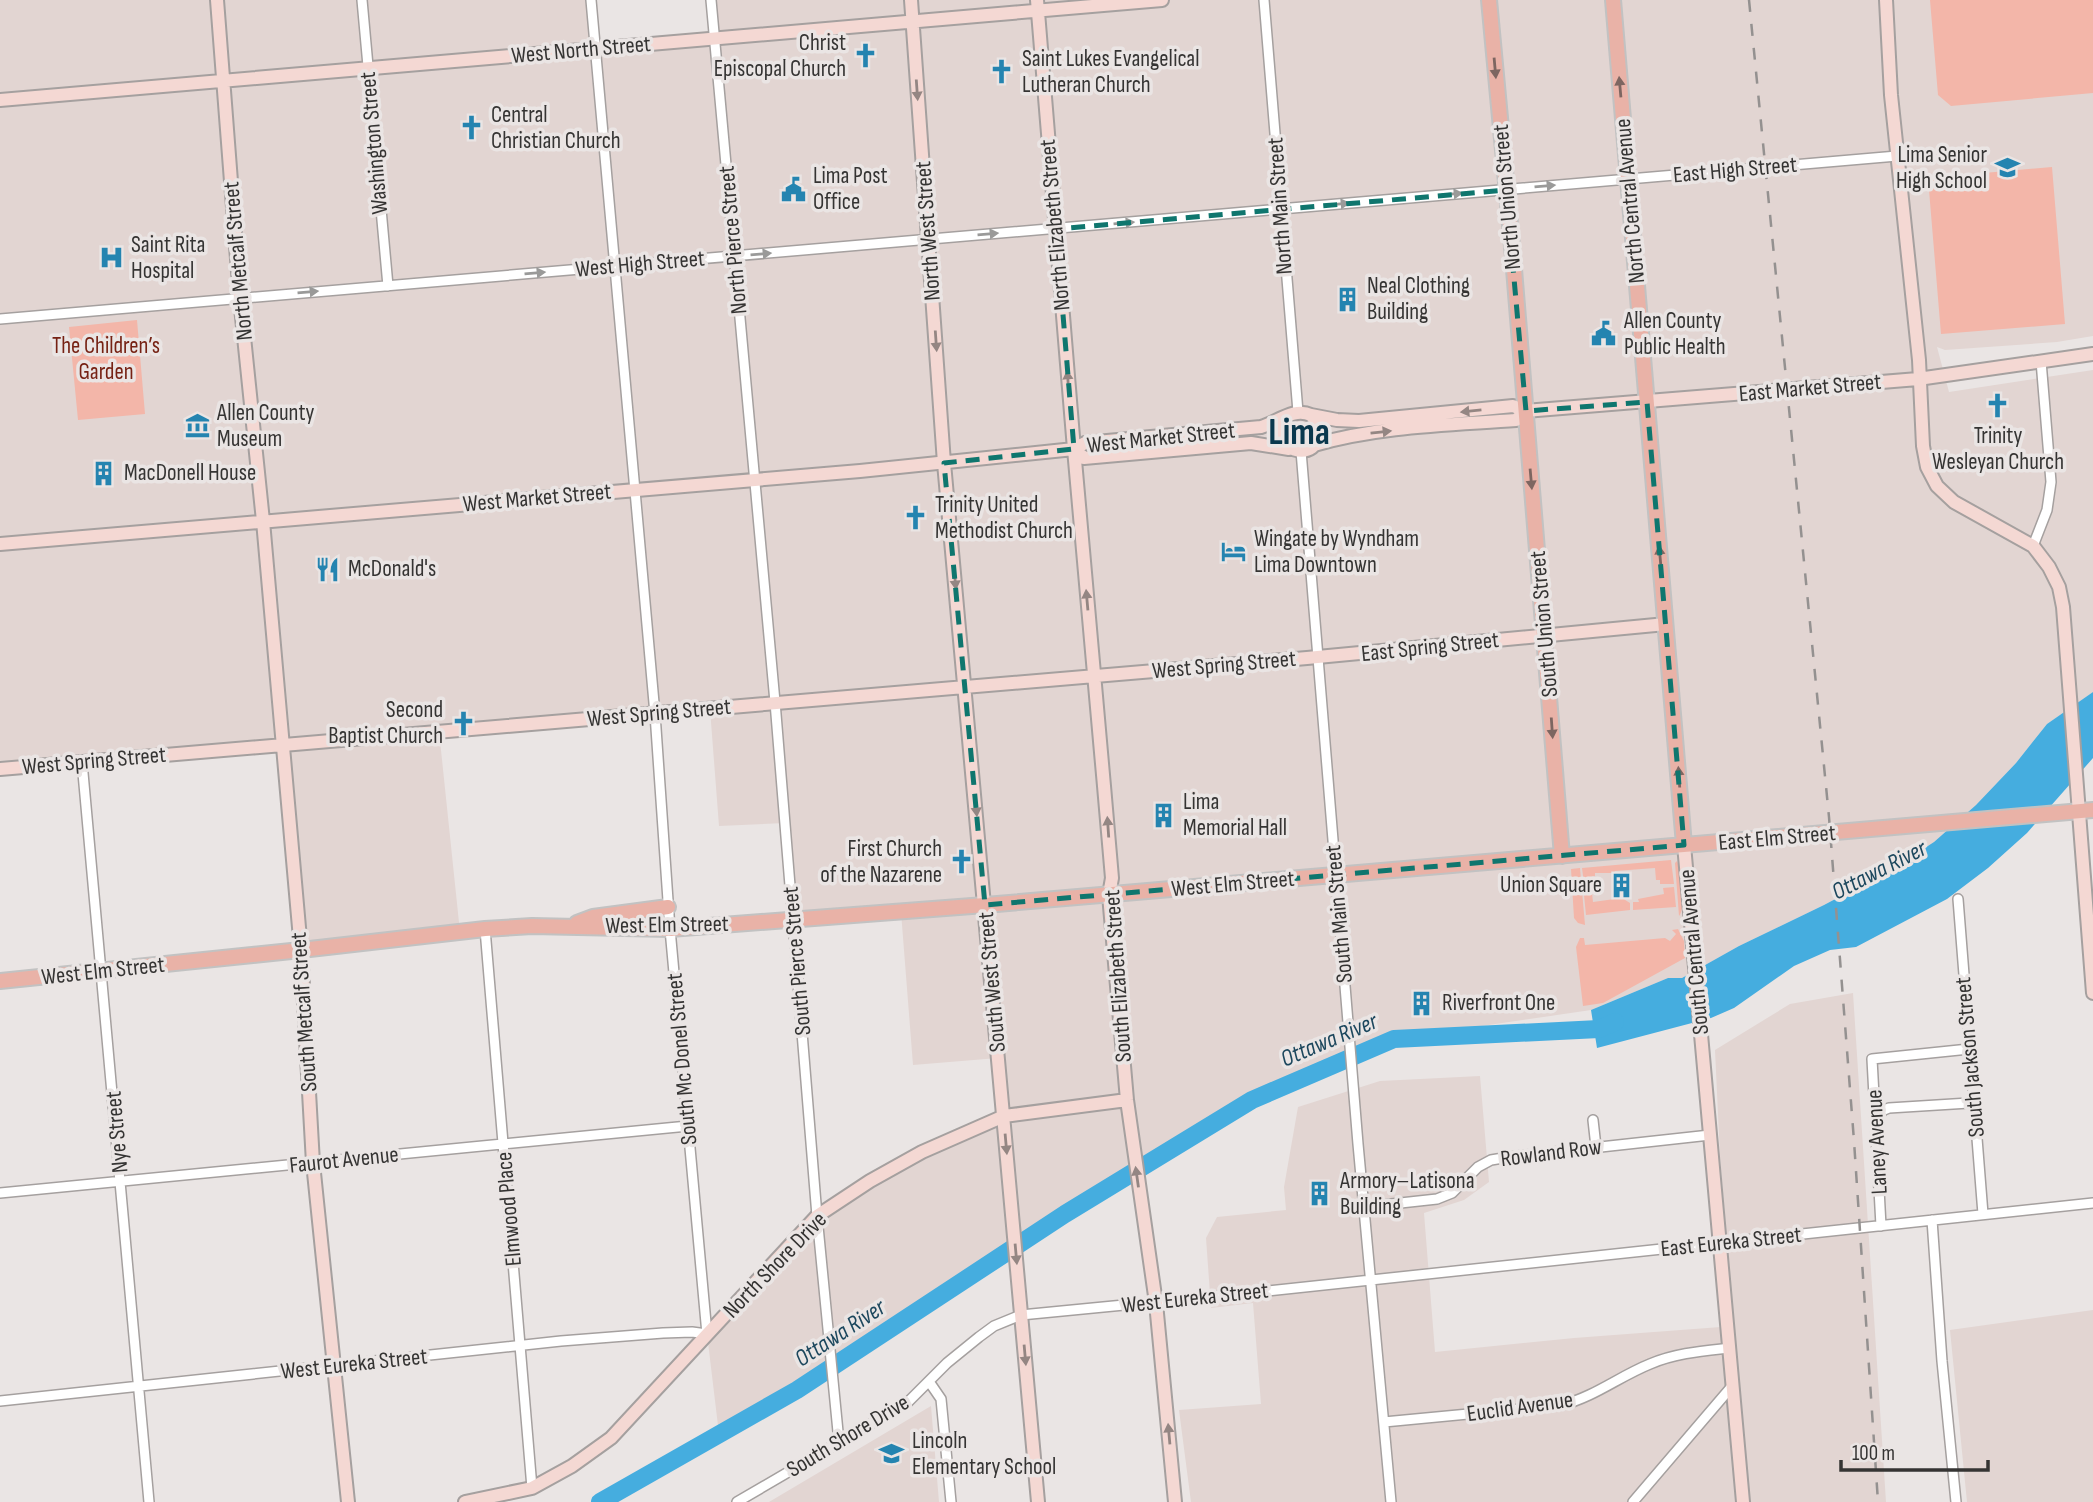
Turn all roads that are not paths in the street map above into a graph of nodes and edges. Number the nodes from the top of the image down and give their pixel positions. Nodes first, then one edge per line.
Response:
1 (216, 0) edge
2 (362, 0) edge
3 (591, 0) edge
4 (710, 0) edge
5 (911, 0) edge
6 (1162, 0) edge
7 (1264, 0) edge
8 (1489, 0) edge
9 (1613, 0) edge
10 (1885, 0) edge
11 (1037, 5) edge
12 (913, 22) junction
13 (714, 38) junction
14 (595, 49) junction
15 (367, 68) junction
16 (223, 81) junction
17 (0, 100) edge
18 (1897, 156) junction
19 (1628, 179) junction
20 (1506, 190) junction
21 (1280, 209) junction
22 (1056, 229) junction
23 (928, 239) junction
24 (734, 256) junction
25 (615, 266) junction
26 (388, 286) junction
27 (240, 298) junction
28 (0, 319) edge
29 (2093, 354) edge
30 (2041, 361) junction
31 (1918, 379) junction
32 (1524, 393) joint
33 (1647, 402) junction
34 (1525, 411) junction
35 (1293, 414) junction
36 (1311, 415) junction
37 (1314, 445) junction
38 (1073, 449) junction
39 (1296, 450) junction
40 (944, 463) junction
41 (754, 479) junction
42 (635, 489) junction
43 (263, 521) junction
44 (0, 544) edge
45 (2033, 547) junction
46 (1667, 624) junction
47 (1545, 636) junction
48 (1318, 657) junction
49 (1093, 677) junction
50 (965, 687) junction
51 (775, 702) junction
52 (655, 714) junction
53 (282, 744) junction
54 (82, 762) junction
55 (0, 769) edge
56 (2086, 810) edge
57 (1684, 845) junction
58 (1562, 856) junction
59 (1336, 875) junction
60 (1109, 895) junction
61 (1958, 899) dead end
62 (985, 905) junction
63 (668, 907) junction
64 (793, 920) junction
65 (566, 926) junction
66 (485, 929) junction
67 (670, 929) junction
68 (300, 950) junction
69 (2092, 967) edge
70 (101, 971) junction
71 (0, 981) edge
72 (2093, 993) edge
73 (1969, 1049) junction
74 (1127, 1100) junction
75 (1974, 1105) junction
76 (1004, 1116) junction
77 (1875, 1118) junction
78 (1593, 1120) dead end
79 (688, 1126) junction
80 (1710, 1135) junction
81 (503, 1144) junction
82 (1596, 1147) junction
83 (313, 1163) junction
84 (122, 1181) junction
85 (0, 1193) edge
86 (2093, 1203) edge
87 (1364, 1207) junction
88 (1983, 1214) junction
89 (817, 1216) junction
90 (1932, 1220) junction
91 (1881, 1226) junction
92 (1721, 1243) junction
93 (1370, 1281) junction
94 (1156, 1303) junction
95 (1021, 1315) junction
96 (707, 1335) junction
97 (522, 1346) junction
98 (1730, 1348) junction
99 (335, 1366) junction
100 (930, 1382) junction
101 (1733, 1385) junction
102 (136, 1386) junction
103 (0, 1401) edge
104 (1384, 1422) junction
105 (839, 1442) junction
106 (532, 1489) junction
107 (149, 1502) edge
108 (348, 1502) edge
109 (465, 1502) edge
110 (737, 1502) edge
111 (951, 1502) edge
112 (1038, 1502) edge
113 (1175, 1502) edge
114 (1391, 1502) edge
115 (1633, 1502) edge
116 (1743, 1502) edge
117 (1956, 1502) edge

1 - 16 street, North Metcalf Street
2 - 15 street, Washington Street
3 - 14 street, South Mc Donel Street
4 - 13 street, North Pierce Street
5 - 12 street, North West Street
6 - 11 street, West North Street
7 - 21 street, North Main Street
8 -> 20 main road, North Union Street
19 -> 9 main road, North Central Avenue
10 - 18 street
11 - 12 street, West North Street
11 - 22 street, North Elizabeth Street
12 - 13 street, West North Street
12 -> 23 street, North West Street
13 - 14 street, West North Street
13 - 24 street, North Pierce Street
14 - 15 street, West North Street
14 - 25 street, South Mc Donel Street
15 - 16 street, West North Street
15 - 26 street, Washington Street
16 - 17 street, West North Street
16 - 27 street, North Metcalf Street
18 - 19 street, East High Street
18 - 31 street
20 -> 19 street, East High Street
19 - 33 main road, North Central Avenue
21 -> 20 street, East High Street
20 - 32 main road, North Union Street
22 -> 21 street, West High Street
21 - 35 street, North Main Street
23 -> 22 street, West High Street
38 -> 22 street, North Elizabeth Street
24 -> 23 street, West High Street
23 -> 40 street, North West Street
24 - 25 street, West High Street
24 - 41 street, North Pierce Street
26 -> 25 street, West High Street
25 - 42 street, South Mc Donel Street
27 -> 26 street, West High Street
27 - 28 street, West High Street
27 - 43 street, North Metcalf Street
29 - 30 street, East Market Street
30 - 31 street, East Market Street
30 - 45 street
31 - 33 street, East Market Street
31 - 45 street
32 - 34 main road, South Union Street
33 - 34 street, East Market Street
46 -> 33 main road, South Central Avenue
34 -> 36 street, East Market Street
37 -> 34 street, East Market Street
34 -> 47 main road, South Union Street
35 - 36 street
35 - 38 street, West Market Street
35 - 39 street
36 - 37 street
37 - 39 street
38 - 39 street, West Market Street
38 - 40 street, West Market Street
49 -> 38 street, South Elizabeth Street
39 - 48 street, South Main Street
40 - 41 street, West Market Street
40 -> 50 street, South West Street
41 - 42 street, West Market Street
41 - 51 street, South Pierce Street
42 - 43 street, West Market Street
42 - 52 street, South Mc Donel Street
43 - 44 street, West Market Street
43 - 53 street, South Metcalf Street
45 - 56 street
46 - 47 street, East Spring Street
57 -> 46 main road, South Central Avenue
47 - 48 street, East Spring Street
47 -> 58 main road, South Union Street
48 - 49 street, West Spring Street
48 - 59 street, South Main Street
49 - 50 street, West Spring Street
60 -> 49 street, South Elizabeth Street
50 - 51 street, West Spring Street
50 -> 62 street, South West Street
51 - 52 street, West Spring Street
51 - 64 street, South Pierce Street
52 - 53 street, West Spring Street
52 - 63 street, South Mc Donel Street
53 - 54 street, West Spring Street
53 - 68 street, South Metcalf Street
54 - 55 street, West Spring Street
54 - 70 street, Nye Street
56 - 57 main road, East Elm Street
56 - 69 street
57 - 58 main road, East Elm Street
57 - 80 street, South Central Avenue
58 - 59 main road, East Elm Street
59 - 60 main road, West Elm Street
59 - 87 street, South Main Street
60 - 62 main road, West Elm Street
60 - 74 street, South Elizabeth Street
61 - 73 street, South Jackson Street
62 - 64 main road, West Elm Street
62 - 76 street, South West Street
63 - 65 main road
63 - 67 street, South Mc Donel Street
64 - 67 main road, West Elm Street
64 - 89 street, South Pierce Street
65 - 66 main road, West Elm Street
65 - 67 main road, West Elm Street
66 - 68 main road, West Elm Street
66 - 81 street, Elmwood Place
67 - 79 street, South Mc Donel Street
68 - 70 main road, West Elm Street
68 - 83 street, South Metcalf Street
69 - 72 street
70 - 71 main road, West Elm Street
70 - 84 street, Nye Street
73 - 75 street, South Jackson Street
73 - 77 street, Laney Avenue
74 - 76 street, North Shore Drive
94 -> 74 street, South Elizabeth Street
75 - 77 street
75 - 88 street, South Jackson Street
76 - 89 street, North Shore Drive
76 -> 95 street, South West Street
77 - 91 street, Laney Avenue
78 - 82 street
79 - 81 street, Faurot Avenue
79 - 96 street, South Mc Donel Street
80 - 82 street, Rowland Row
80 - 92 street, South Central Avenue
81 - 83 street, Faurot Avenue
81 - 97 street, Elmwood Place
82 - 87 street, Rowland Row
83 - 84 street, Faurot Avenue
83 - 99 street, South Metcalf Street
84 - 85 street, Faurot Avenue
84 - 102 street, Nye Street
86 - 88 street, East Eureka Street
87 - 93 street, South Main Street
88 - 90 street, East Eureka Street
89 - 96 street, North Shore Drive
89 - 105 street, South Pierce Street
90 - 91 street, East Eureka Street
90 - 117 street
91 - 92 street, East Eureka Street
92 - 93 street, East Eureka Street
92 - 98 street, South Central Avenue
93 - 94 street, West Eureka Street
93 - 104 street, South Main Street
94 - 95 street, West Eureka Street
113 -> 94 street, South Elizabeth Street
95 - 100 street, South Shore Drive
95 -> 112 street, South West Street
96 - 97 street, West Eureka Street
96 - 106 street, North Shore Drive
97 - 99 street, West Eureka Street
97 - 106 street, Elmwood Place
98 - 101 street, South Central Avenue
98 - 104 street, Euclid Avenue
99 - 102 street, West Eureka Street
99 - 108 street, South Metcalf Street
100 - 105 street, South Shore Drive
100 - 111 street
101 - 115 street
101 - 116 street, South Central Avenue
102 - 103 street, West Eureka Street
102 - 107 street, Nye Street
104 - 114 street, South Main Street
105 - 110 street, South Shore Drive
106 - 109 street, North Shore Drive

